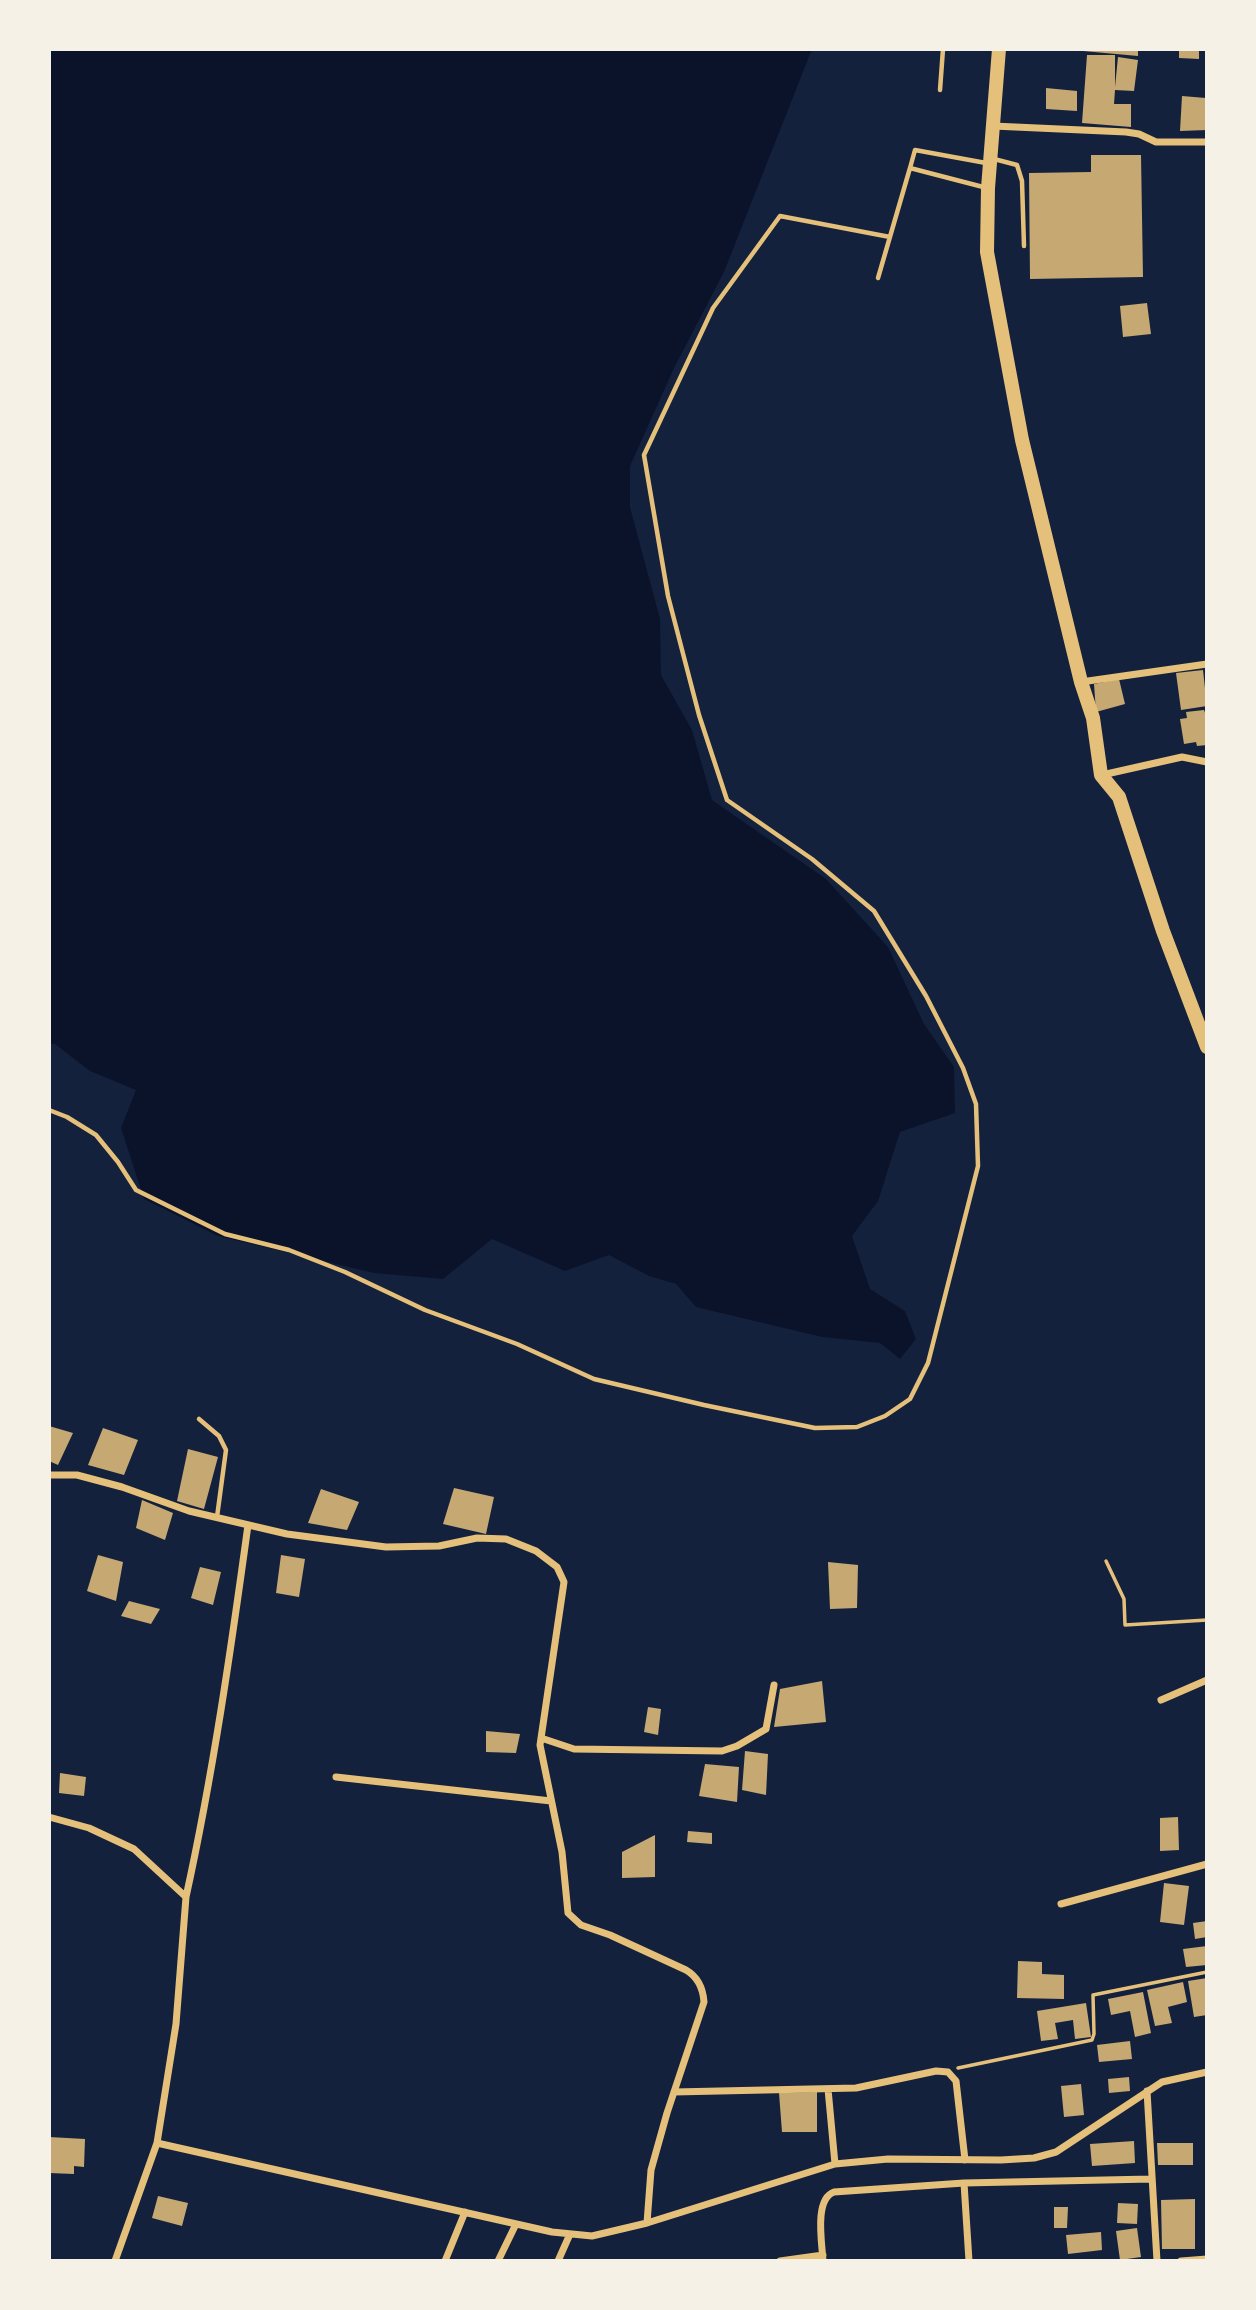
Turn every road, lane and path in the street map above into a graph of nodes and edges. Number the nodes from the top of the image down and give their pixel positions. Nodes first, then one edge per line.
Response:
1 (943, 49) edge
2 (999, 49) edge
3 (940, 90) dead end
4 (992, 126) junction
5 (1207, 142) edge
6 (990, 161) junction
7 (911, 168) junction
8 (988, 188) junction
9 (890, 237) junction
10 (1024, 246) dead end
11 (878, 278) dead end
12 (1207, 664) edge
13 (1081, 682) junction
14 (1207, 762) edge
15 (1101, 775) junction
16 (1207, 1048) edge
17 (49, 1110) edge
18 (199, 1419) dead end
19 (49, 1475) edge
20 (217, 1517) junction
21 (248, 1525) junction
22 (1105, 1561) dead end
23 (1207, 1620) edge
24 (1207, 1681) edge
25 (774, 1685) dead end
26 (1161, 1700) dead end
27 (541, 1738) junction
28 (336, 1777) dead end
29 (551, 1801) junction
30 (49, 1817) edge
31 (1207, 1864) edge
32 (186, 1897) junction
33 (1061, 1904) dead end
34 (1207, 1972) edge
35 (943, 2071) junction
36 (1207, 2072) edge
37 (828, 2089) junction
38 (1147, 2091) junction
39 (674, 2092) junction
40 (157, 2143) junction
41 (965, 2160) junction
42 (835, 2164) junction
43 (1151, 2179) junction
44 (964, 2183) junction
45 (465, 2212) junction
46 (647, 2223) junction
47 (516, 2224) junction
48 (570, 2234) junction
49 (823, 2258) edge
50 (1207, 2259) edge
51 (115, 2261) edge
52 (445, 2261) edge
53 (498, 2261) edge
54 (558, 2261) edge
55 (780, 2261) edge
56 (969, 2261) edge
57 (1157, 2261) edge
58 (1181, 2261) edge

1 - 3 lane
2 - 4 main road
4 - 5 street
4 - 6 main road
6 - 7 lane
6 - 8 main road
6 - 10 lane
7 - 8 lane
7 - 9 lane
8 - 13 main road
9 - 11 lane
9 - 17 lane
12 - 13 street
13 - 15 main road
14 - 15 street
15 - 16 main road
18 - 20 lane
19 - 20 street
20 - 21 street
21 - 27 street
21 - 32 street
22 - 23 path
24 - 26 street
25 - 27 street
27 - 29 street
28 - 29 street
29 - 39 street
30 - 32 street
31 - 33 street
32 - 40 street
34 - 35 path
35 - 37 street
35 - 41 street
36 - 38 street
37 - 39 street
37 - 42 street
38 - 41 street
38 - 43 street
39 - 46 street
40 - 45 street
40 - 51 street
41 - 42 street
42 - 46 street
43 - 44 street
43 - 57 street
44 - 49 street
44 - 56 street
45 - 47 street
45 - 52 street
46 - 48 street
47 - 48 street
47 - 53 street
48 - 54 street
49 - 55 street
50 - 58 street

